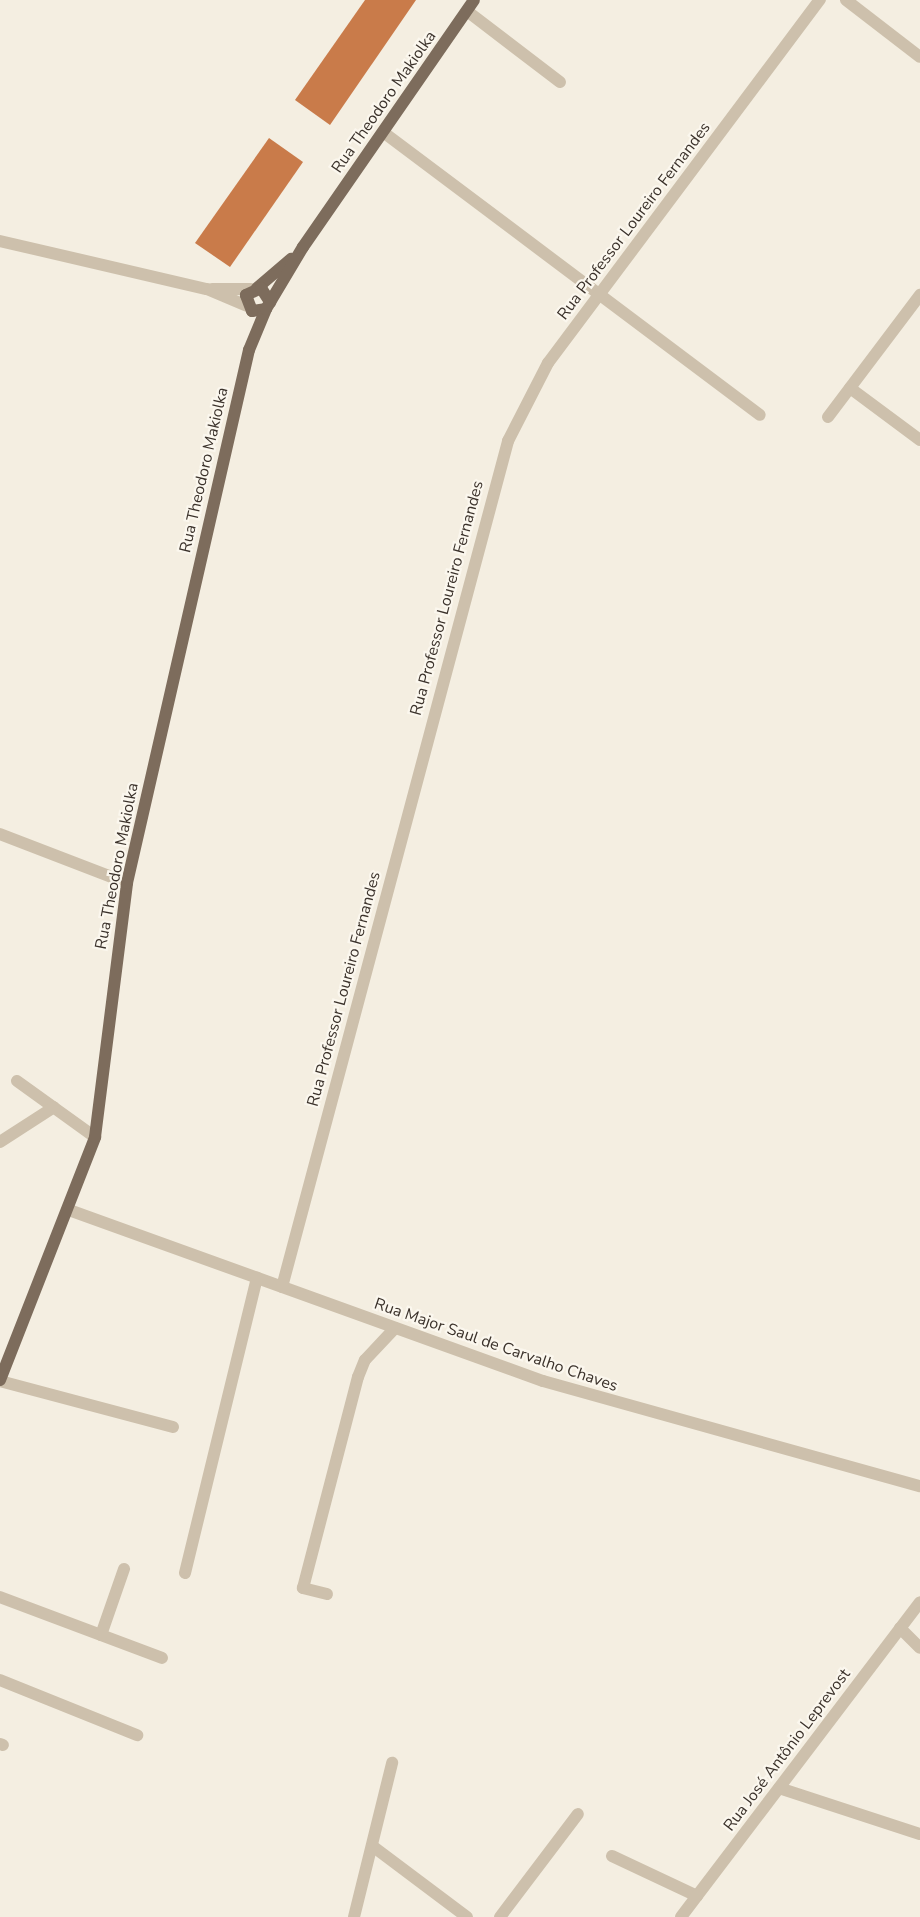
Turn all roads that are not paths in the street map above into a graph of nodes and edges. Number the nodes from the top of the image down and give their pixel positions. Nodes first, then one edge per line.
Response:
1 (820, 0) edge
2 (846, 0) edge
3 (471, 5) edge
4 (920, 56) edge
5 (560, 82) dead end
6 (383, 132) junction
7 (0, 241) edge
8 (303, 247) junction
9 (207, 289) junction
10 (254, 289) junction
11 (599, 294) junction
12 (918, 302) edge
13 (268, 306) junction
14 (248, 307) junction
15 (249, 350) junction
16 (850, 388) junction
17 (760, 415) dead end
18 (828, 417) dead end
19 (920, 440) edge
20 (0, 834) edge
21 (128, 883) junction
22 (17, 1081) dead end
23 (54, 1107) junction
24 (94, 1137) junction
25 (0, 1142) edge
26 (70, 1210) junction
27 (256, 1278) junction
28 (282, 1287) junction
29 (395, 1328) junction
30 (0, 1380) edge
31 (174, 1427) dead end
32 (920, 1486) edge
33 (124, 1569) dead end
34 (185, 1573) dead end
35 (327, 1594) dead end
36 (0, 1597) edge
37 (920, 1602) edge
38 (900, 1628) junction
39 (101, 1635) junction
40 (920, 1648) edge
41 (162, 1658) dead end
42 (0, 1680) edge
43 (137, 1735) dead end
44 (392, 1763) dead end
45 (779, 1788) junction
46 (578, 1814) dead end
47 (920, 1834) edge
48 (374, 1848) junction
49 (612, 1856) dead end
50 (697, 1896) junction
51 (354, 1917) edge
52 (467, 1917) edge
53 (500, 1917) edge
54 (681, 1917) edge

1 - 11 street, Rua Professor Loureiro Fernandes
2 - 4 street
3 - 5 street
3 - 6 main road, Rua Theodoro Makiolka
6 - 8 main road, Rua Theodoro Makiolka
6 - 11 street
7 - 9 street
8 - 10 main road, Rua Theodoro Makiolka
8 - 13 main road, Rua Theodoro Makiolka
9 - 10 street
9 - 14 street
10 - 13 main road
10 - 14 main road, Rua Theodoro Makiolka
11 - 17 street
11 - 28 street, Rua Professor Loureiro Fernandes
12 - 16 street
13 - 14 main road
13 - 15 main road, Rua Theodoro Makiolka
14 - 15 main road, Rua Theodoro Makiolka
15 - 21 main road, Rua Theodoro Makiolka
16 - 18 street
16 - 19 street
20 - 21 street
21 - 24 main road, Rua Theodoro Makiolka
22 - 23 street
23 - 24 street
23 - 25 street
24 - 26 main road, Rua Theodoro Makiolka
26 - 27 street, Rua Major Saul de Carvalho Chaves
26 - 30 main road, Rua Theodoro Makiolka
27 - 28 street, Rua Major Saul de Carvalho Chaves
27 - 34 street
28 - 29 street, Rua Major Saul de Carvalho Chaves
29 - 32 street, Rua Major Saul de Carvalho Chaves
29 - 35 street
30 - 31 street
33 - 39 street
36 - 39 street
37 - 38 street, Rua José Antônio Leprevost
38 - 40 street
38 - 45 street, Rua José Antônio Leprevost
39 - 41 street
42 - 43 street
44 - 48 street
45 - 47 street
45 - 50 street, Rua José Antônio Leprevost
46 - 53 street
48 - 51 street
48 - 52 street
49 - 50 street
50 - 54 street, Rua José Antônio Leprevost

